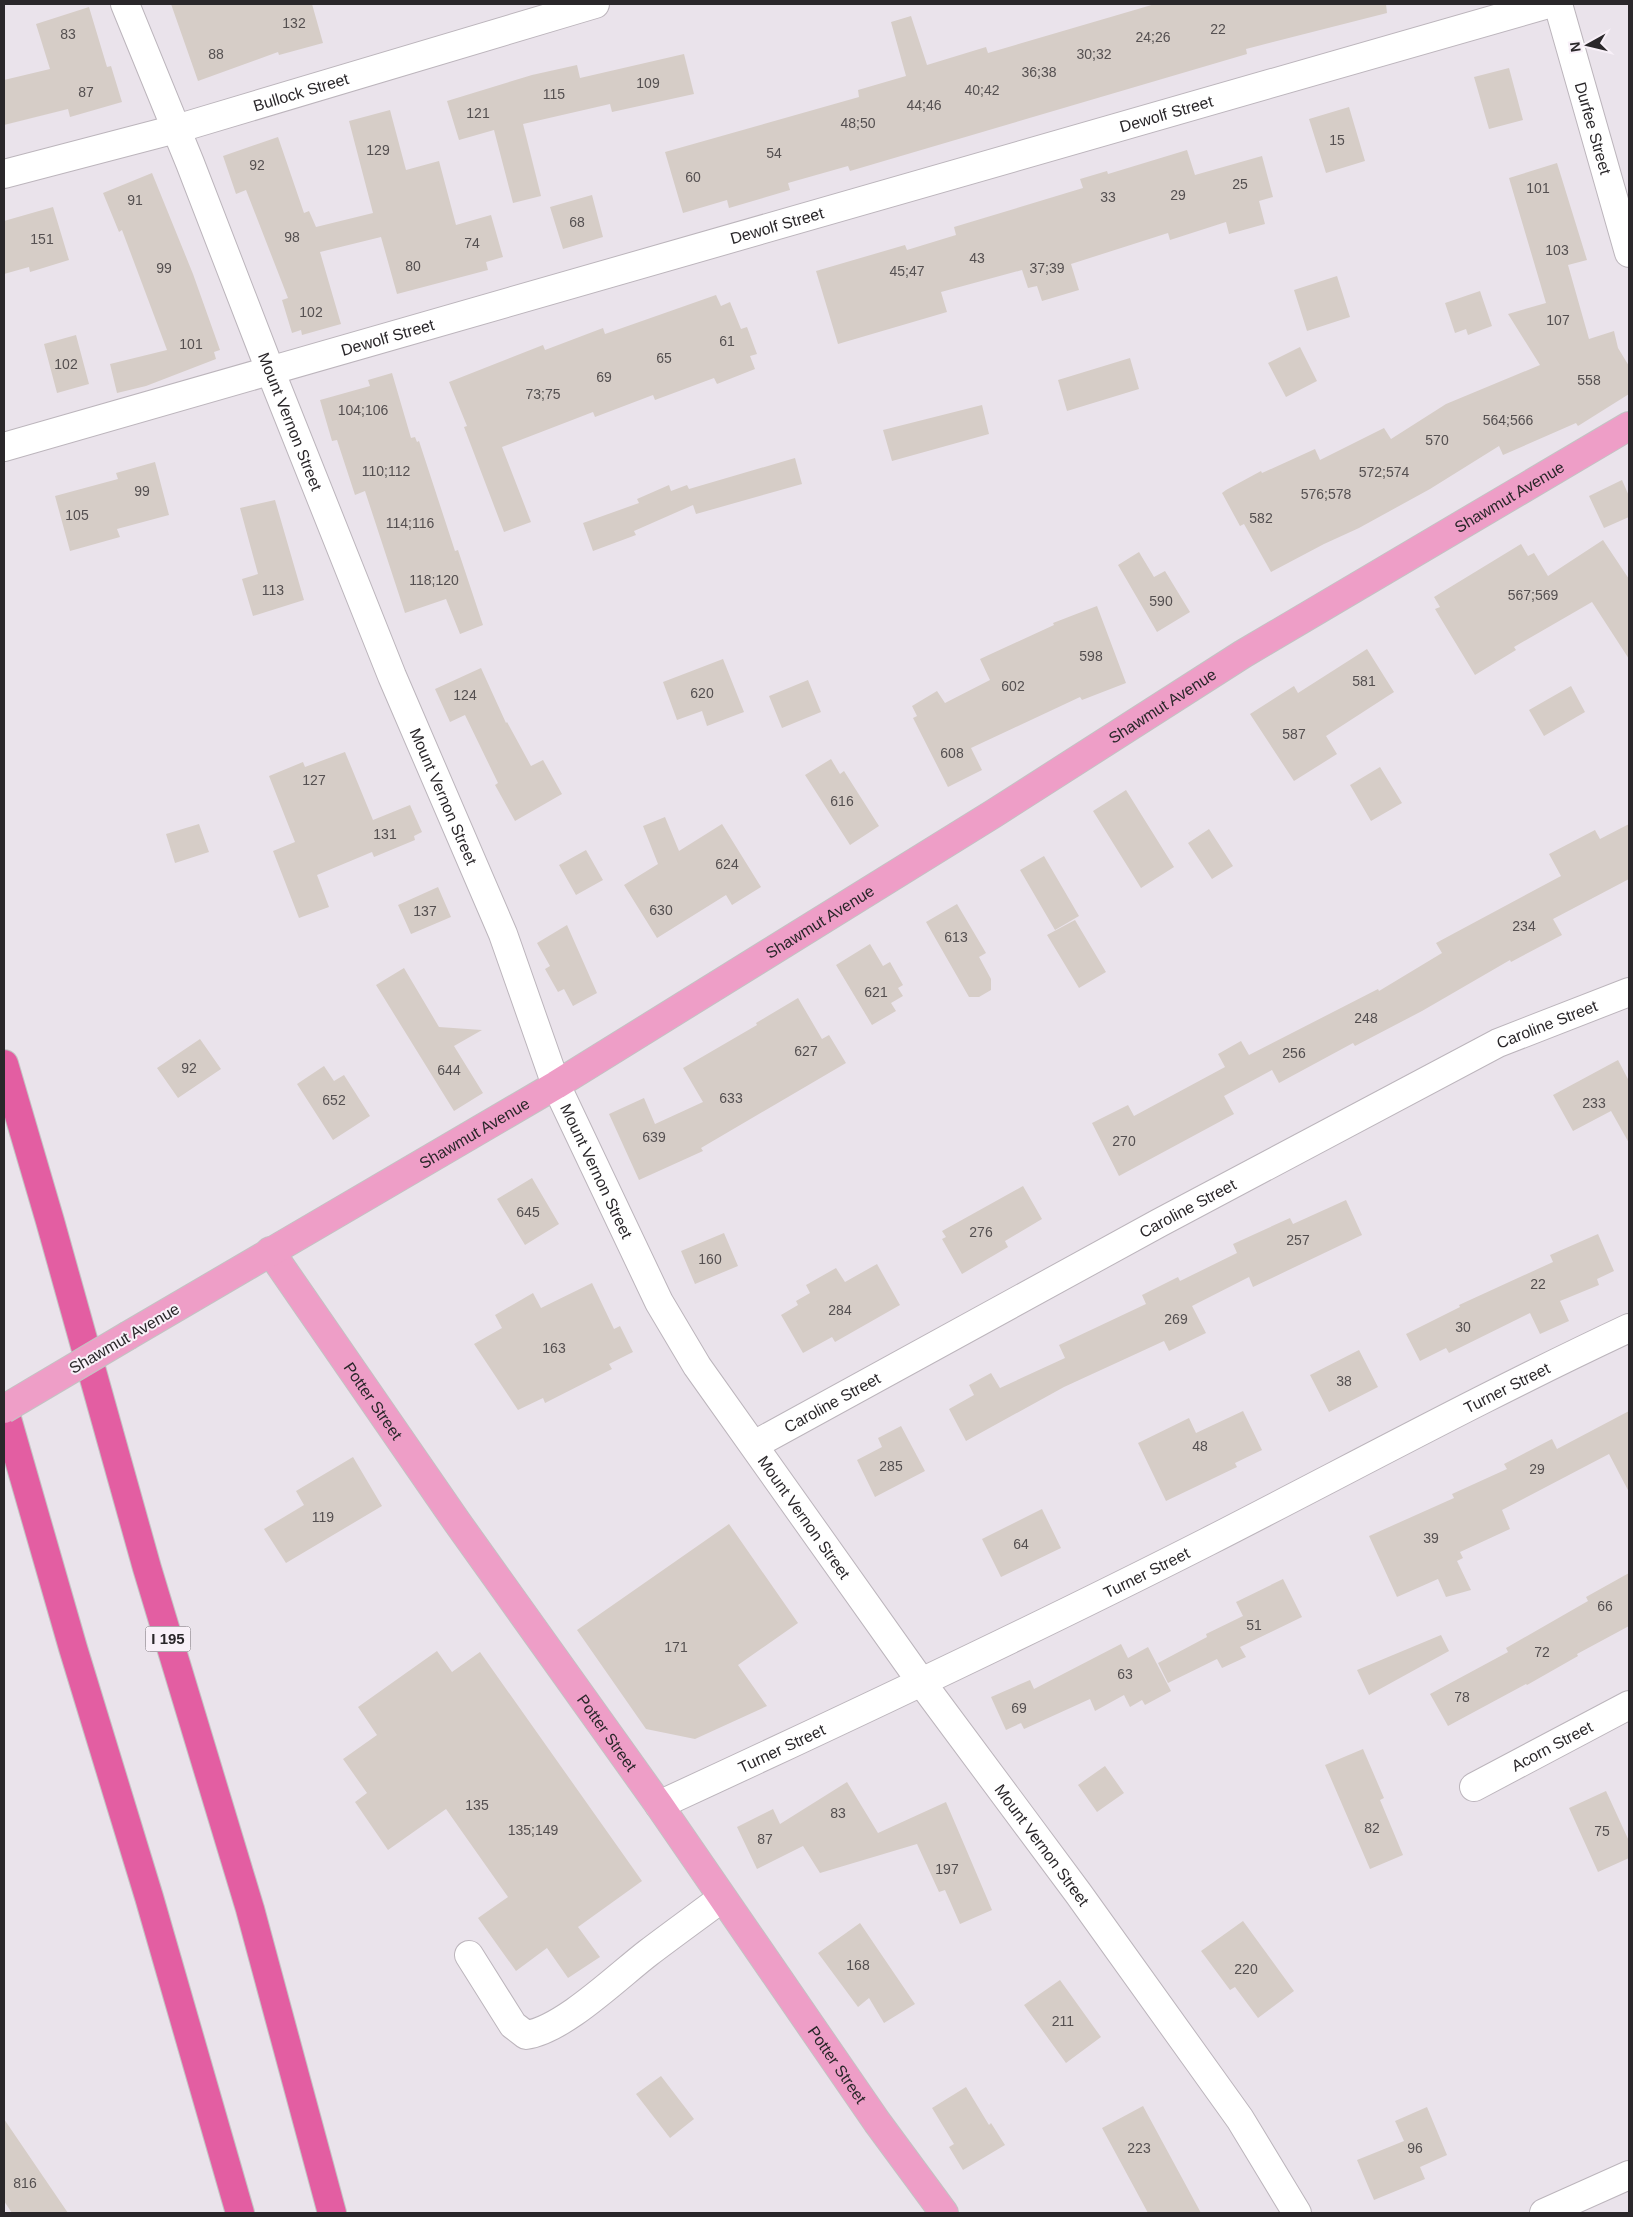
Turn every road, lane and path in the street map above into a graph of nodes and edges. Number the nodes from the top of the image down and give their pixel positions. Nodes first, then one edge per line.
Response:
1 (125, 4) edge
2 (594, 4) edge
3 (1548, 4) edge
4 (1558, 4) edge
5 (176, 129) junction
6 (4, 174) edge
7 (1629, 253) edge
8 (270, 370) junction
9 (1629, 426) edge
10 (4, 447) edge
11 (1629, 992) edge
12 (4, 1064) edge
13 (556, 1085) junction
14 (270, 1251) junction
15 (1629, 1328) edge
16 (4, 1408) edge
17 (754, 1445) junction
18 (922, 1683) junction
19 (1629, 1705) edge
20 (1474, 1787) dead end
21 (659, 1806) junction
22 (722, 1898) junction
23 (469, 1955) dead end
24 (1629, 2175) edge
25 (240, 2213) edge
26 (332, 2213) edge
27 (944, 2213) edge
28 (1298, 2213) edge
29 (1544, 2213) edge

1 - 5 street, Mount Vernon Street
2 - 5 street, Bullock Street
3 - 8 street, Dewolf Street
4 - 7 street, Durfee Street
5 - 6 street, Bullock Street
5 - 8 street, Mount Vernon Street
8 - 10 street, Dewolf Street
8 - 13 street, Mount Vernon Street
9 - 13 main road, Shawmut Avenue
11 - 17 street, Caroline Street
12 - 26 highway, I 195
13 - 14 main road, Shawmut Avenue
13 - 17 street, Mount Vernon Street
14 - 16 main road, Shawmut Avenue, bridge
14 - 21 main road, Potter Street
15 - 18 street, Turner Street
16 - 25 highway
17 - 18 street, Mount Vernon Street
18 - 21 street, Turner Street
18 - 28 street, Mount Vernon Street
19 - 20 street, Acorn Street
21 - 22 main road, Potter Street
22 - 23 street
22 - 27 main road, Potter Street
24 - 29 street

